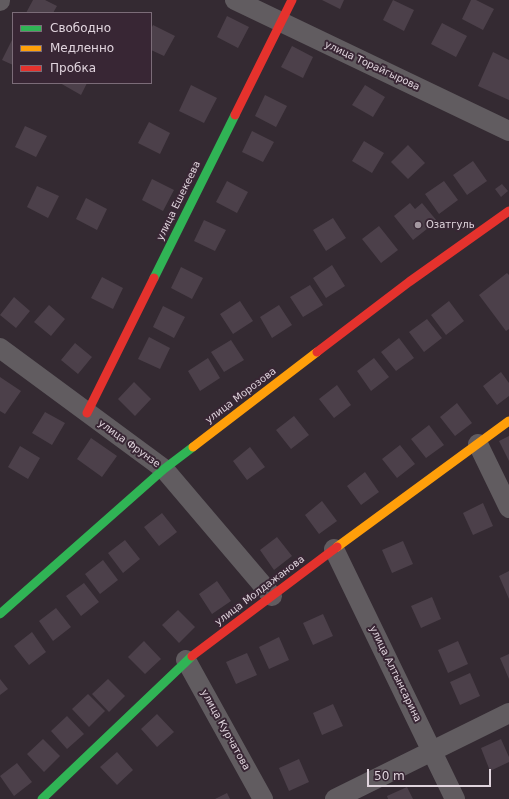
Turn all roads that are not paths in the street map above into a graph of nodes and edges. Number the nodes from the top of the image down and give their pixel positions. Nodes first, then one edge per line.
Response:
1 (235, 0) edge
2 (292, 0) edge
3 (280, 23) junction
4 (509, 131) edge
5 (509, 211) edge
6 (0, 348) edge
7 (86, 412) junction
8 (509, 421) edge
9 (478, 444) junction
10 (164, 469) junction
11 (509, 508) edge
12 (334, 549) junction
13 (272, 596) junction
14 (0, 614) edge
15 (186, 660) junction
16 (509, 713) edge
17 (432, 750) junction
18 (42, 799) edge
19 (264, 799) edge
20 (335, 799) edge
21 (455, 799) edge

1 - 3 street, улица Торайгырова
2 - 3 street, улица Ешекеева
3 - 4 street, улица Торайгырова
3 - 7 street, улица Ешекеева
5 - 10 street, улица Морозова
6 - 7 street, улица Фрунзе
7 - 10 street, улица Фрунзе
8 - 9 street, улица Молдажанова
9 - 11 street
9 - 12 street, улица Молдажанова
10 - 13 street, улица Фрунзе
10 - 14 street, улица Морозова
12 - 13 street, улица Молдажанова
12 - 17 street, улица Алтынсарина
13 - 15 street, улица Молдажанова
15 - 18 street, улица Молдажанова
15 - 19 street, улица Курчатова
16 - 17 street
17 - 20 street
17 - 21 street, улица Алтынсарина

